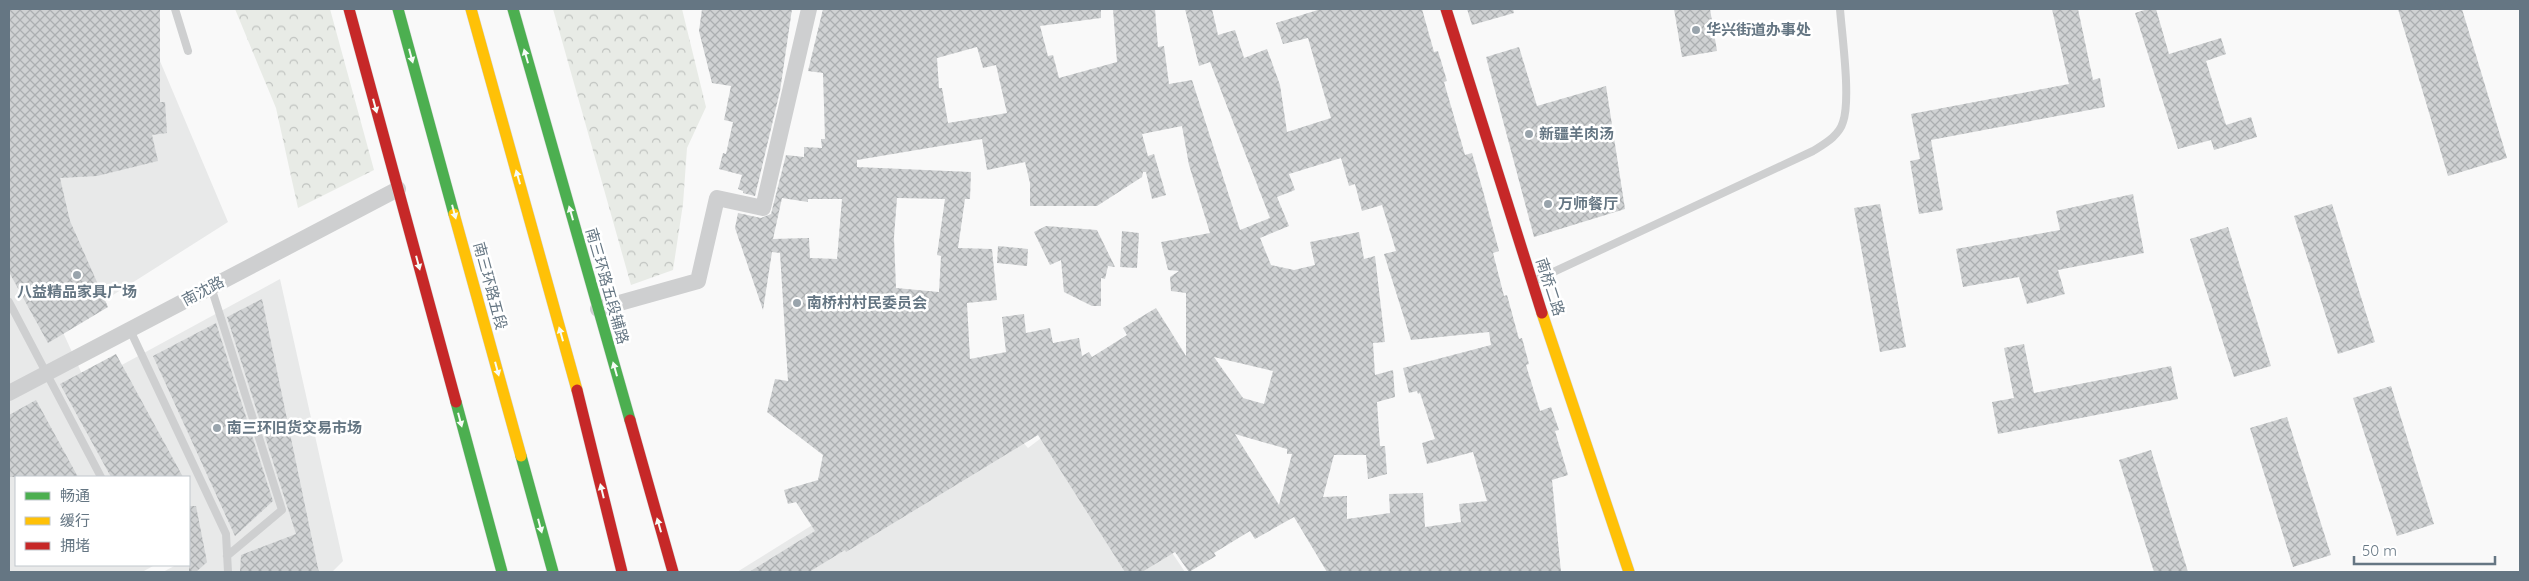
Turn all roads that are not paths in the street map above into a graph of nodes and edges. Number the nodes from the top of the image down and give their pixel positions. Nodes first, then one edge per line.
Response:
1 (175, 9) edge
2 (349, 9) edge
3 (398, 9) edge
4 (471, 9) edge
5 (513, 9) edge
6 (809, 9) edge
7 (1446, 9) edge
8 (1840, 9) edge
9 (188, 51) dead end
10 (398, 189) junction
11 (1532, 282) junction
12 (211, 287) junction
13 (9, 302) edge
14 (598, 309) junction
15 (130, 330) junction
16 (47, 373) junction
17 (9, 393) edge
18 (100, 476) edge
19 (227, 556) junction
20 (228, 572) edge
21 (502, 572) edge
22 (553, 572) edge
23 (622, 572) edge
24 (673, 572) edge
25 (1629, 572) edge

1 - 9 lane
2 -> 10 main road
3 -> 22 main road, 南三环路五段
23 -> 4 main road
14 -> 5 main road, 南三环路五段辅路
6 - 14 street
7 - 11 main road, 南桥二路
8 - 11 lane
10 - 12 street, 南沈路
10 -> 21 main road
11 - 25 main road, 南桥二路
12 - 15 street, 南沈路
12 - 19 lane
13 - 16 lane
24 -> 14 main road, 南三环路五段辅路
15 - 16 street, 南沈路
15 - 19 lane
16 - 17 street, 南沈路
16 - 18 lane
19 - 20 lane

